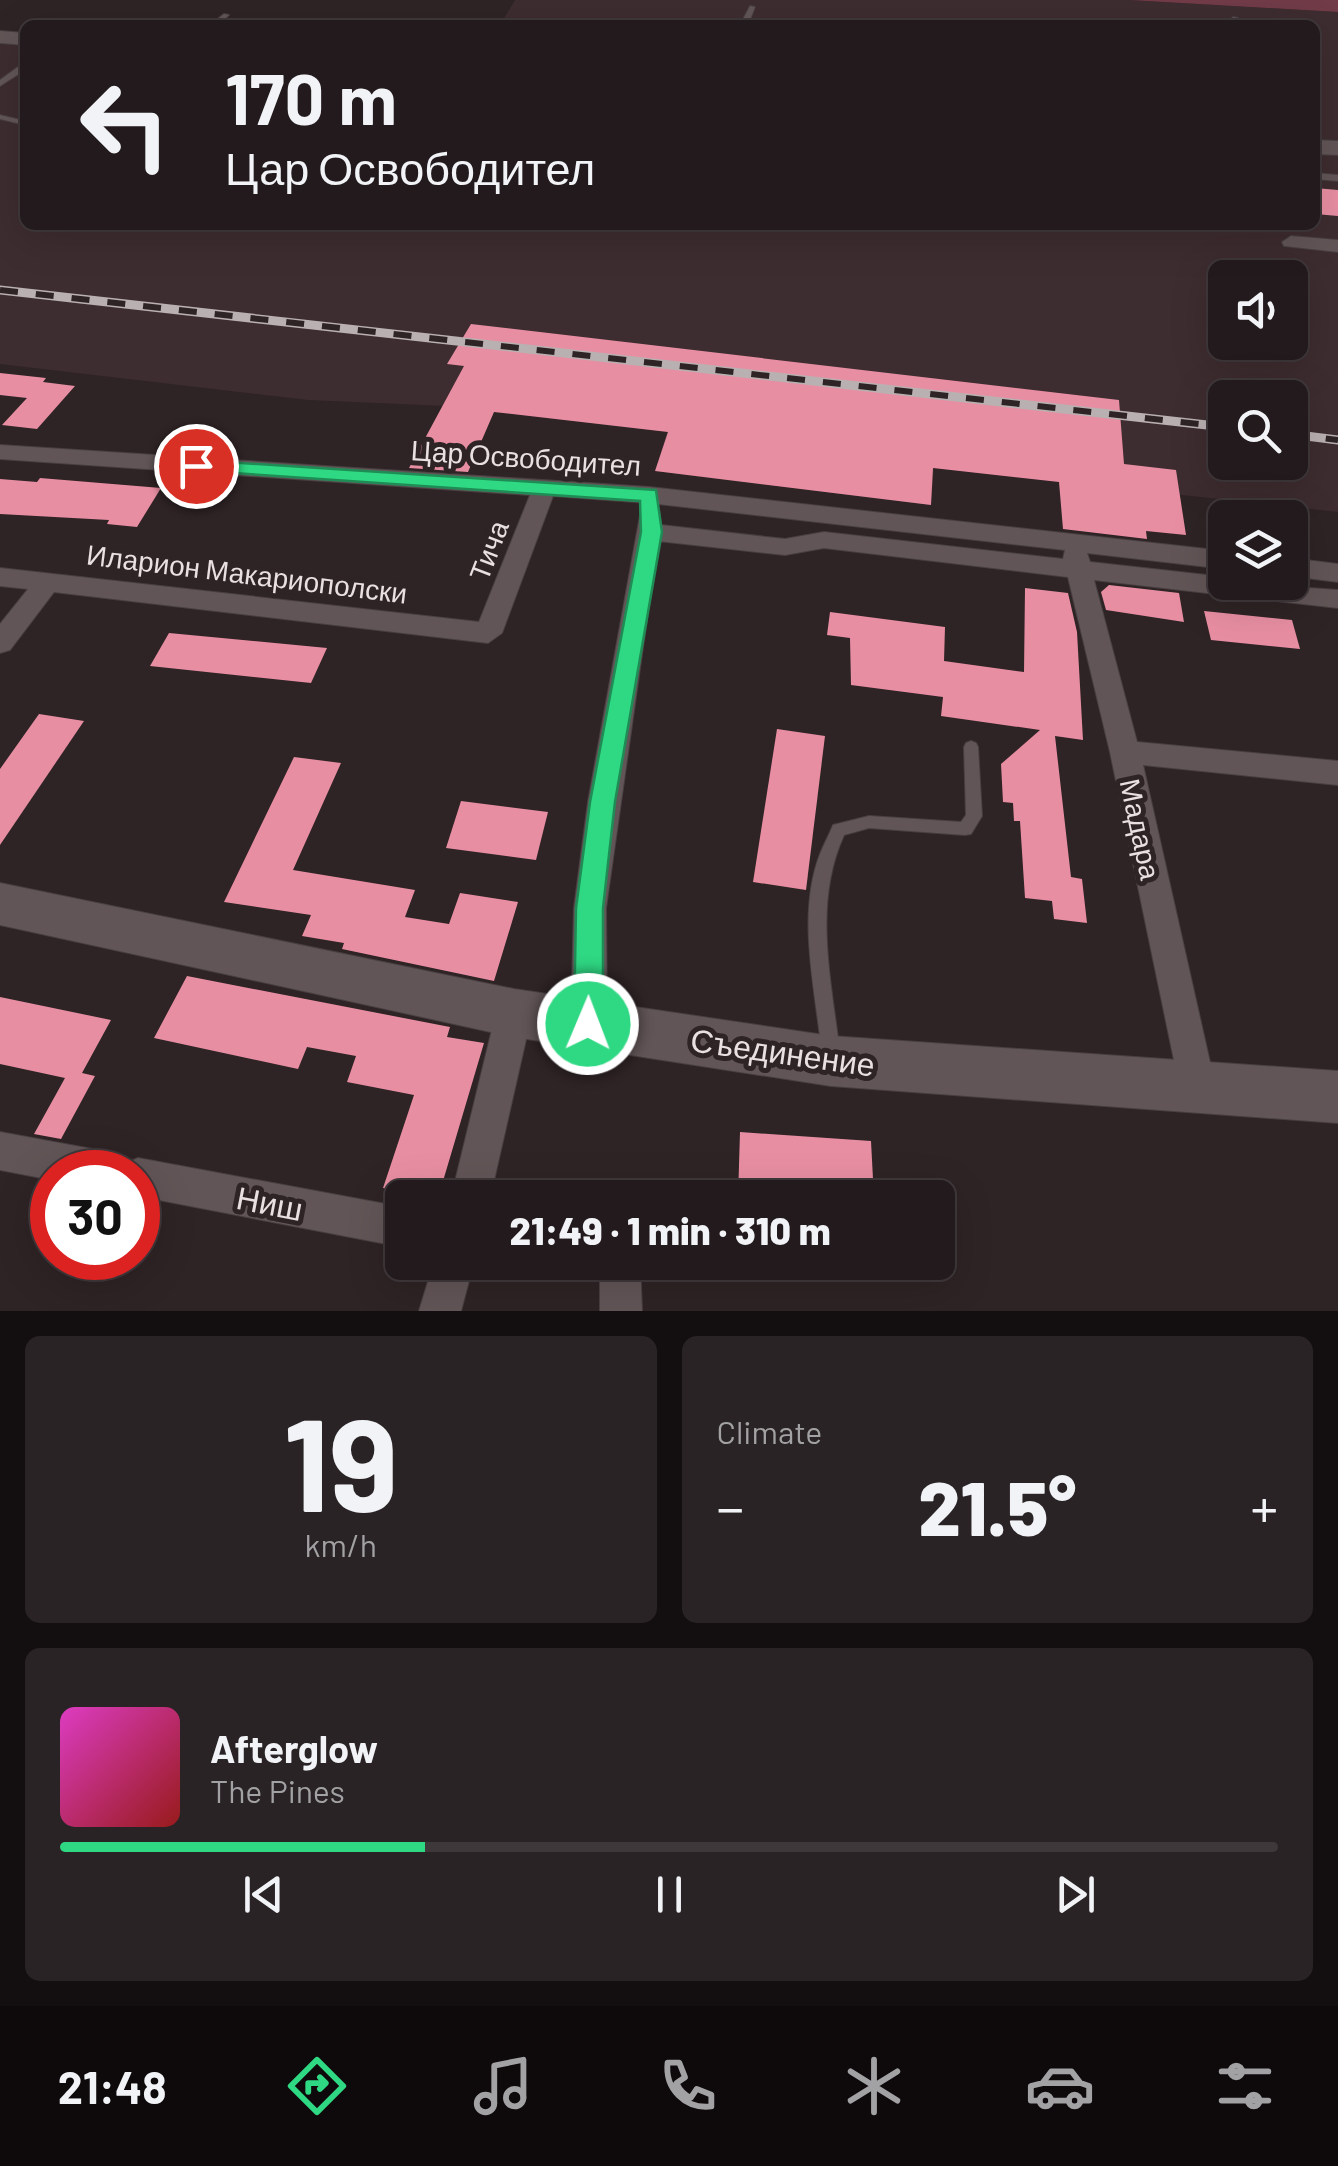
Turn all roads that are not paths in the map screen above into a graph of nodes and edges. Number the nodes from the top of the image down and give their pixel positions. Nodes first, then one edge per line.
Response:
1 (752, 7) dead end
2 (226, 15) dead end
3 (220, 20) edge
4 (746, 20) edge
5 (1291, 242) dead end
6 (1338, 246) edge
7 (0, 452) edge
8 (544, 488) junction
9 (649, 495) junction
10 (825, 527) junction
11 (651, 532) junction
12 (1076, 557) junction
13 (1208, 560) edge
14 (1308, 569) edge
15 (1338, 573) edge
16 (0, 576) edge
17 (48, 583) junction
18 (1338, 599) edge
19 (488, 633) joint
20 (0, 643) edge
21 (971, 747) dead end
22 (1124, 752) junction
23 (1338, 773) edge
24 (0, 904) edge
25 (514, 1014) junction
26 (588, 1024) junction
27 (832, 1060) junction
28 (1198, 1090) junction
29 (1338, 1097) edge
30 (0, 1151) edge
31 (30, 1157) edge
32 (474, 1180) edge
33 (160, 1181) edge
34 (385, 1225) edge
35 (449, 1280) edge
36 (620, 1280) edge
37 (440, 1311) edge
38 (621, 1311) edge

1 - 4 lane
2 - 3 lane
5 - 6 street
7 - 8 street, Цар Освободител
8 - 9 street, Цар Освободител
8 - 19 street, Тича
9 - 10 street, Цар Освободител
9 - 11 street
10 - 11 street
10 - 12 street, Цар Освободител
11 - 26 street
12 - 13 street, Цар Освободител
12 - 18 street, Цар Освободител
12 - 22 street, Мадара
14 - 15 street
16 - 17 street, Иларион Макариополски
17 - 19 street, Иларион Макариополски
17 - 20 street
21 - 27 lane
22 - 23 street
22 - 28 street, Мадара
24 - 25 main road, Съединение
25 - 26 main road, Съединение
25 - 32 street
26 - 27 main road, Съединение
27 - 28 main road, Съединение
28 - 29 main road, Съединение
30 - 31 street
33 - 34 street, Ниш
35 - 37 street
36 - 38 street

